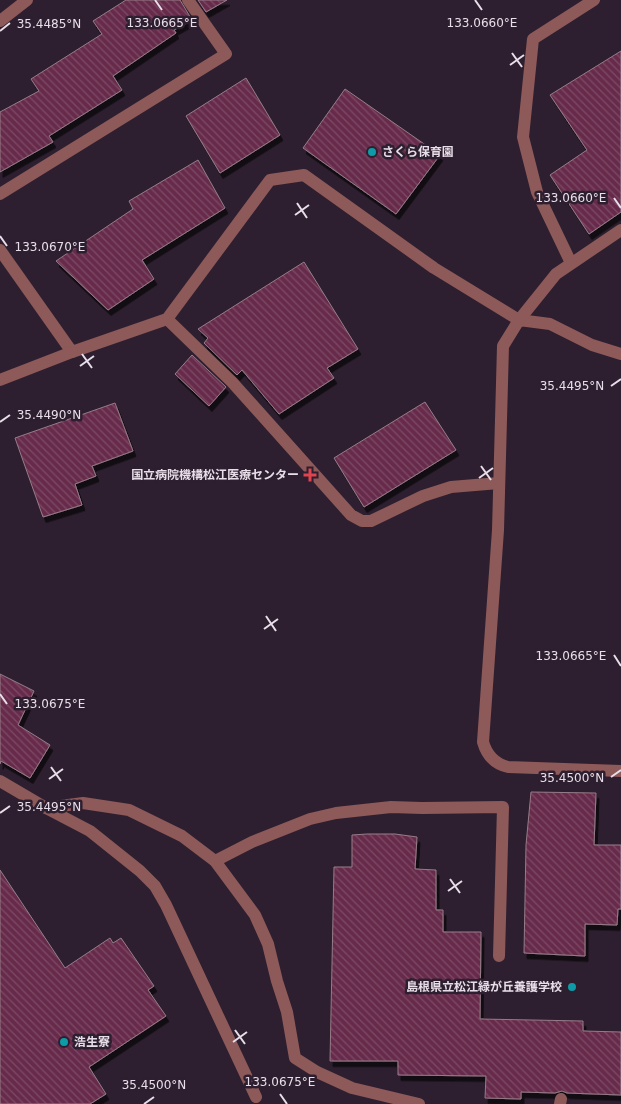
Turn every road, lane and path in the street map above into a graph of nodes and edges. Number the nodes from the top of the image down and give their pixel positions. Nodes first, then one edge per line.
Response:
1 (27, 0) edge
2 (188, 0) edge
3 (594, 0) edge
4 (0, 21) edge
5 (0, 194) edge
6 (621, 230) edge
7 (0, 250) edge
8 (571, 263) junction
9 (167, 319) junction
10 (519, 320) junction
11 (72, 352) junction
12 (621, 354) edge
13 (0, 380) edge
14 (499, 483) junction
15 (621, 770) edge
16 (0, 781) edge
17 (46, 808) junction
18 (215, 861) junction
19 (499, 956) dead end
20 (256, 1097) dead end
21 (419, 1104) edge

1 - 4 street
2 - 5 street
3 - 8 street
6 - 8 street
7 - 11 street
8 - 10 street
9 - 10 street
9 - 11 street
9 - 14 street
10 - 12 street
10 - 14 street
11 - 13 street
14 - 15 street
16 - 17 street
17 - 18 street
17 - 20 street
18 - 19 street
18 - 21 street

